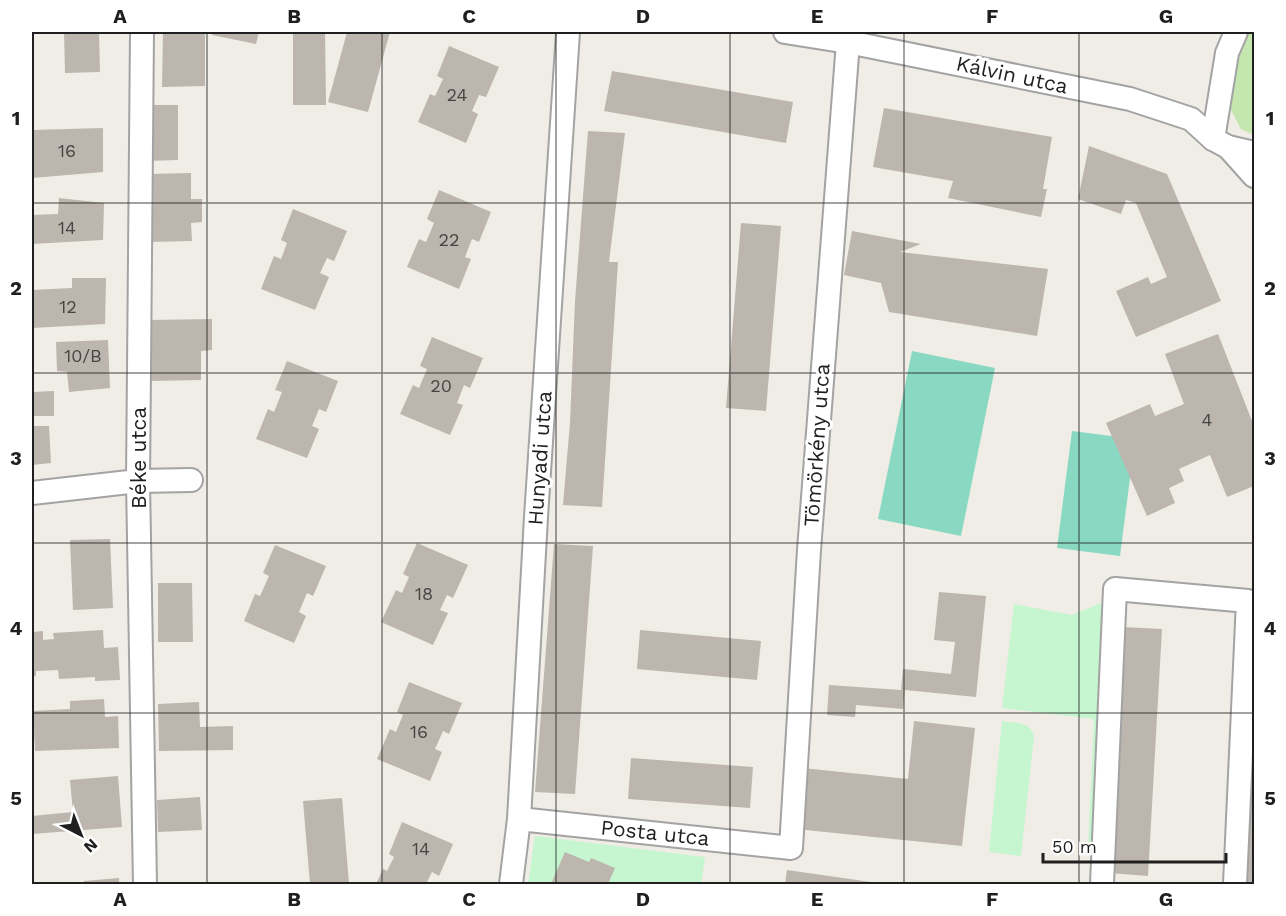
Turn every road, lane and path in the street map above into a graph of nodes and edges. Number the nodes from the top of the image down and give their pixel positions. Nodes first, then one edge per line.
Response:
1 (142, 32) edge
2 (568, 32) edge
3 (785, 32) edge
4 (1236, 32) edge
5 (849, 42) junction
6 (1220, 143) junction
7 (1254, 153) edge
8 (1254, 176) edge
9 (191, 480) dead end
10 (138, 481) junction
11 (32, 493) edge
12 (519, 819) junction
13 (791, 848) joint
14 (145, 885) edge
15 (511, 885) edge
16 (1102, 885) edge
17 (1235, 885) edge

1 - 10 street, Béke utca
2 - 12 street, Hunyadi utca
3 - 5 street, Kálvin utca
4 - 6 street
5 - 6 street, Kálvin utca
5 - 13 street, Tömörkény utca
6 - 7 street
6 - 8 street, Kálvin utca
9 - 10 street
10 - 11 street
10 - 14 street, Béke utca
12 - 13 street, Posta utca
12 - 15 street, Hunyadi utca
16 - 17 street

